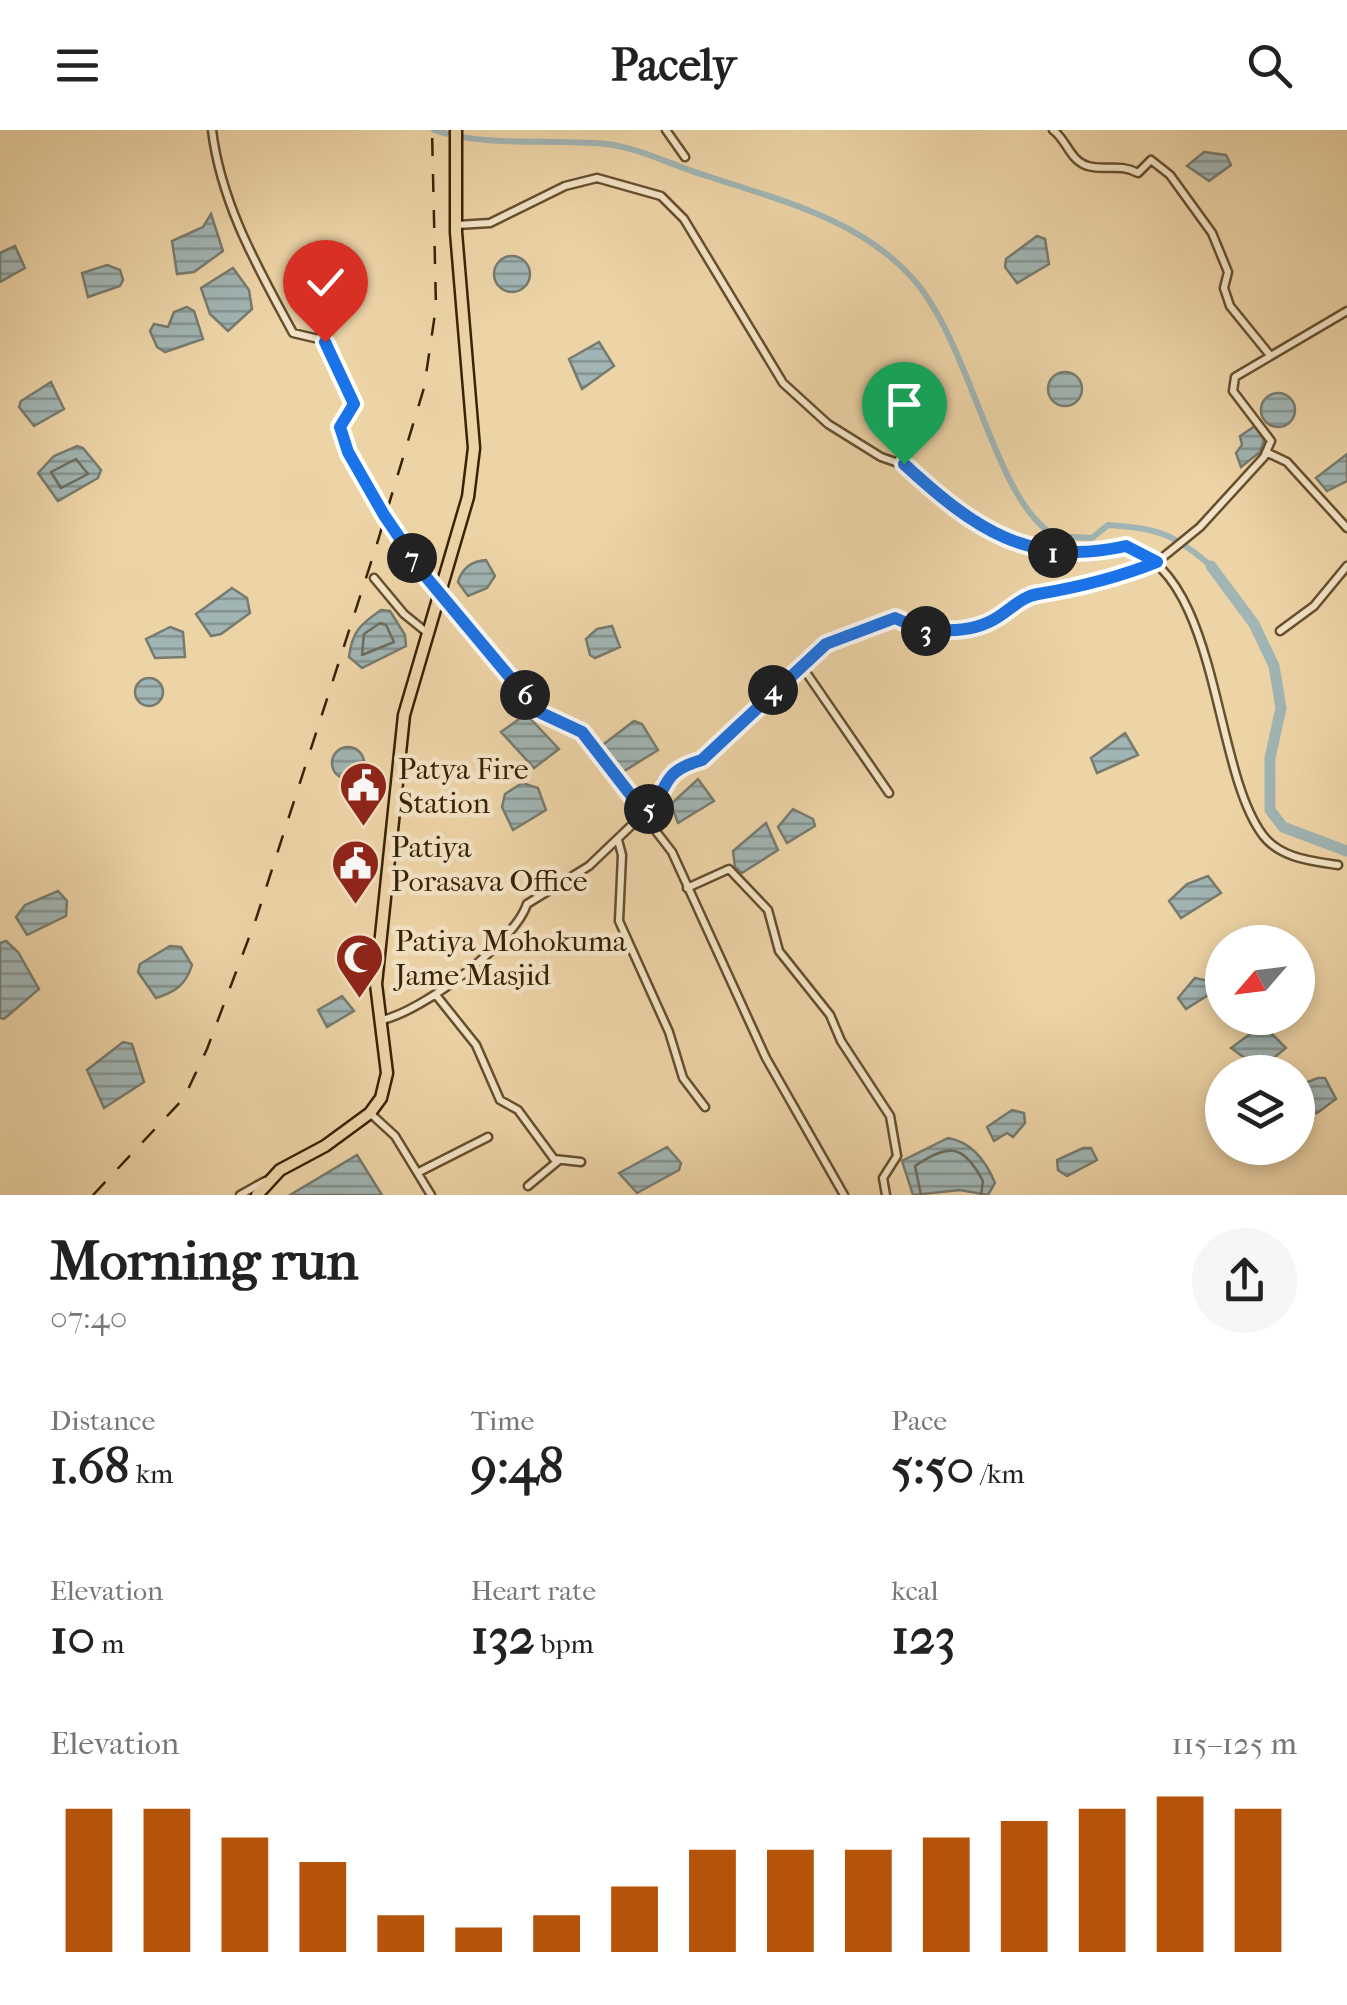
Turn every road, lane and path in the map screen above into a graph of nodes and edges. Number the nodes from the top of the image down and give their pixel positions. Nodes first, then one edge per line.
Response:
1 (212, 130) edge
2 (456, 130) edge
3 (666, 130) edge
4 (1052, 130) edge
5 (685, 157) dead end
6 (456, 225) junction
7 (1347, 312) edge
8 (1269, 354) junction
9 (1266, 452) junction
10 (1347, 528) edge
11 (1157, 562) junction
12 (1347, 566) edge
13 (374, 578) dead end
14 (440, 590) junction
15 (1280, 630) dead end
16 (425, 631) junction
17 (801, 665) junction
18 (889, 793) dead end
19 (644, 812) junction
20 (618, 839) junction
21 (1338, 865) dead end
22 (686, 888) junction
23 (436, 995) junction
24 (381, 1020) junction
25 (705, 1108) dead end
26 (370, 1112) junction
27 (488, 1137) dead end
28 (558, 1161) junction
29 (581, 1162) dead end
30 (419, 1172) junction
31 (270, 1178) junction
32 (528, 1186) dead end
33 (240, 1195) edge
34 (257, 1195) edge
35 (431, 1195) edge
36 (844, 1195) edge
37 (886, 1195) edge

1 - 14 street
2 - 6 highway
3 - 5 street
4 - 8 street
6 - 11 street
6 - 14 highway
7 - 8 street
8 - 9 street
9 - 10 street
9 - 11 street
11 - 17 street
11 - 21 street
12 - 15 street
13 - 16 street
14 - 16 highway
14 - 19 street
16 - 24 highway
17 - 18 street
17 - 19 street
19 - 20 street
19 - 22 street
20 - 23 street
20 - 25 street
22 - 36 street
22 - 37 street
23 - 24 street
23 - 28 street
24 - 26 highway
26 - 30 street
26 - 31 highway
27 - 30 street
28 - 29 street
28 - 32 street
30 - 35 street
31 - 33 street
31 - 34 highway

